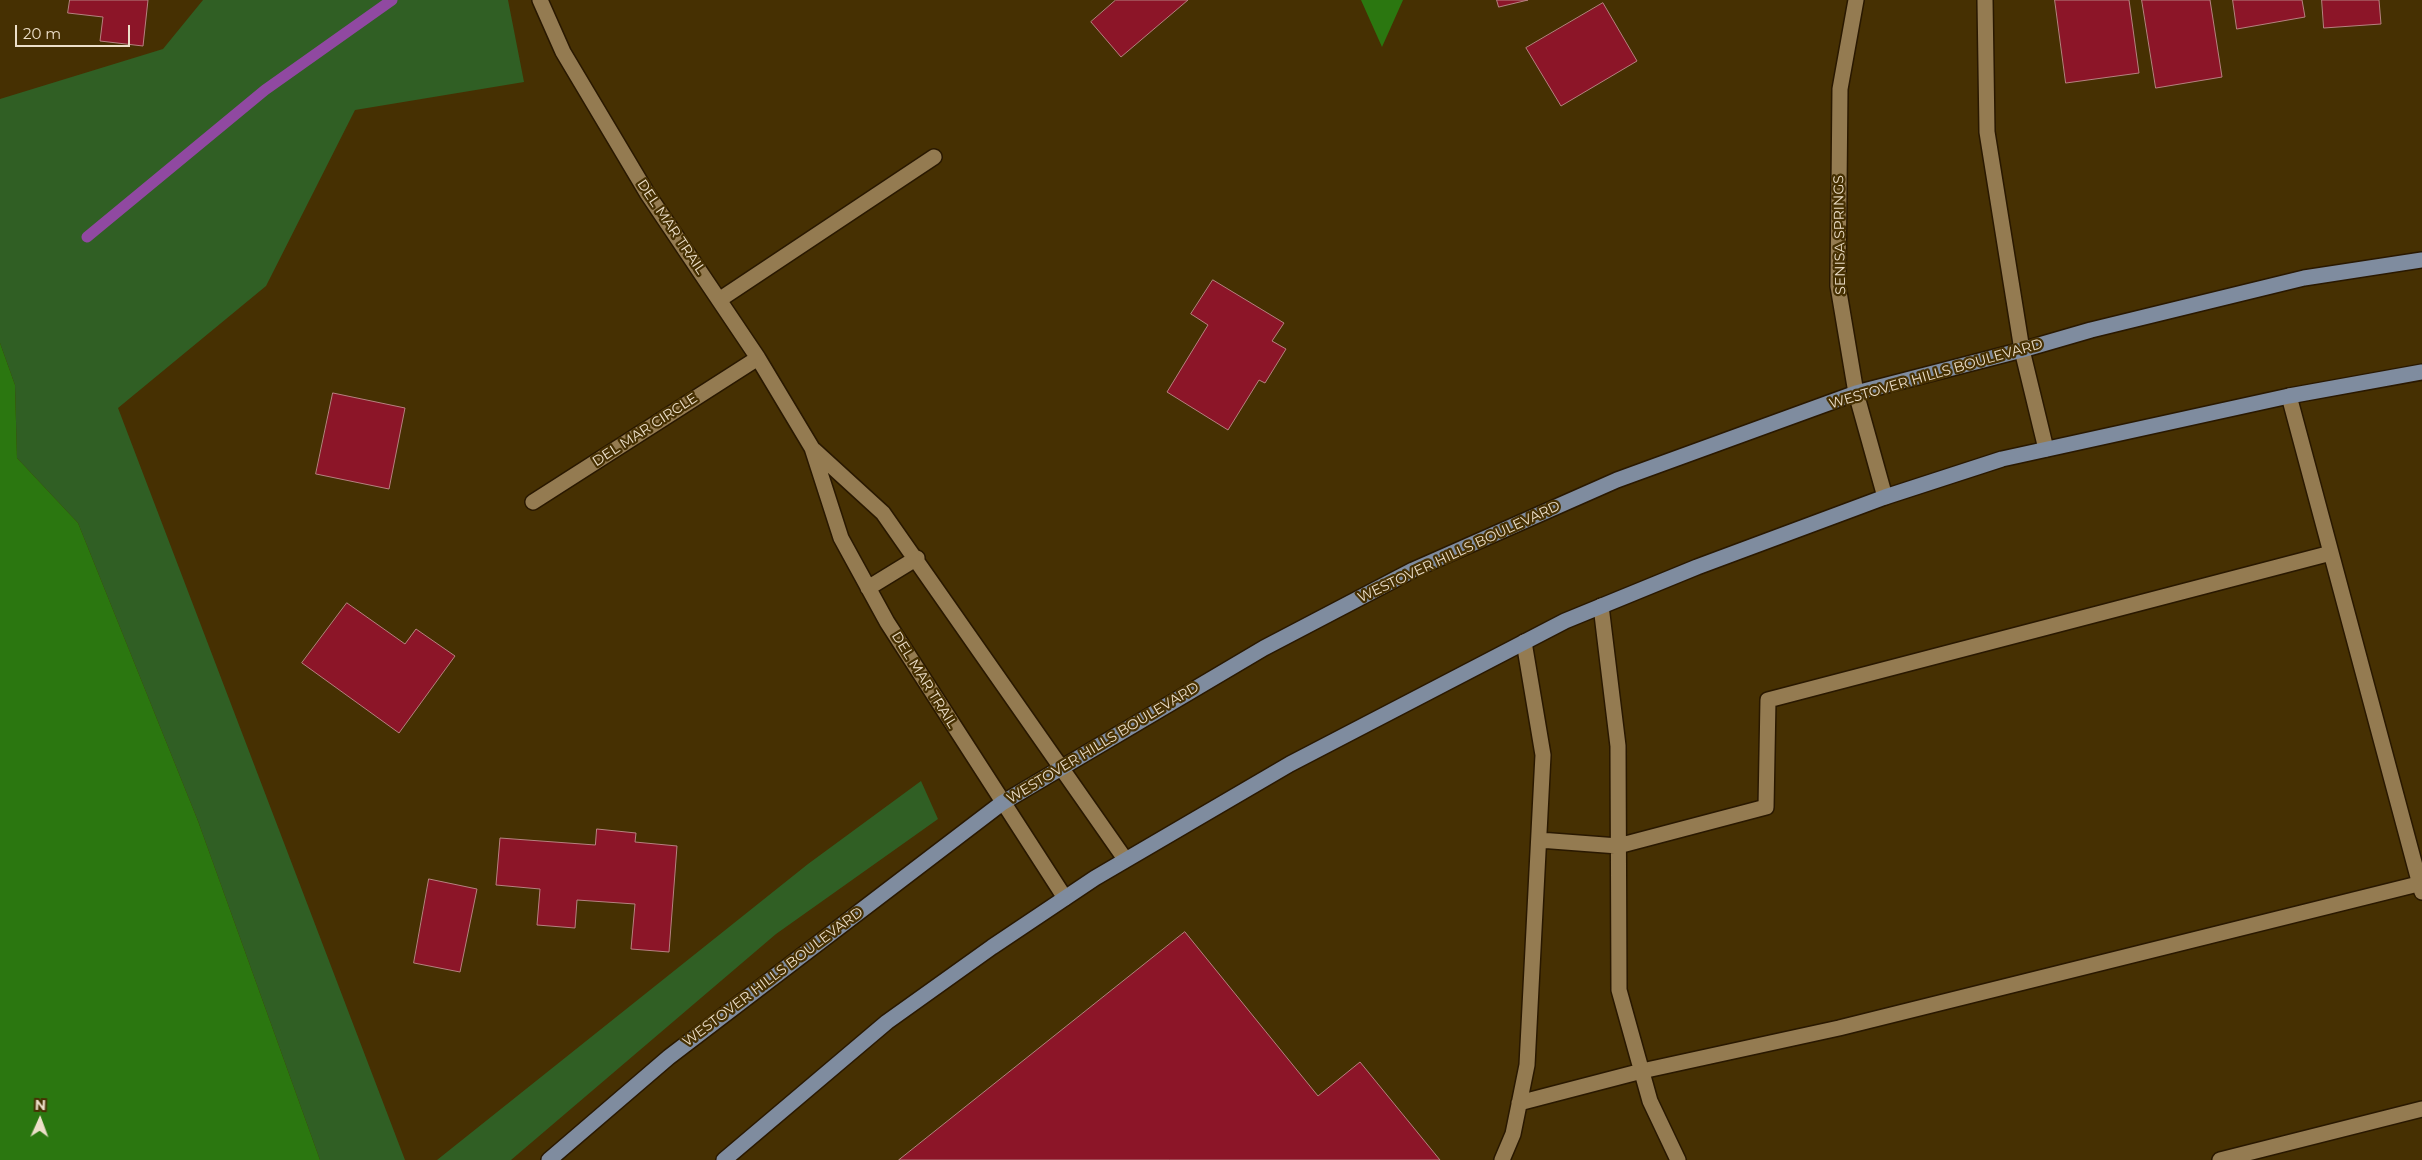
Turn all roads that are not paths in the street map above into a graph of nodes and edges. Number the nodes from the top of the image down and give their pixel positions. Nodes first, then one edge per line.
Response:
1 (540, 0) edge
2 (1856, 0) edge
3 (1985, 0) edge
4 (934, 157) dead end
5 (2422, 260) edge
6 (719, 300) junction
7 (2022, 350) junction
8 (758, 358) junction
9 (2422, 372) edge
10 (1856, 393) junction
11 (2289, 396) junction
12 (812, 448) junction
13 (2046, 449) junction
14 (1885, 497) junction
15 (533, 502) dead end
16 (2331, 553) junction
17 (917, 558) junction
18 (868, 588) junction
19 (1601, 606) junction
20 (1524, 642) junction
21 (1061, 768) junction
22 (1002, 803) junction
23 (1539, 840) junction
24 (1618, 846) junction
25 (1125, 859) junction
26 (2421, 887) edge
27 (1065, 898) junction
28 (1642, 1071) junction
29 (1519, 1103) junction
30 (2422, 1109) edge
31 (548, 1160) edge
32 (724, 1160) edge
33 (1502, 1160) edge
34 (1678, 1160) edge
35 (2220, 1160) edge

1 - 6 street, DEL MAR TRAIL
2 - 10 street, SENISA SPRINGS
3 - 7 street
4 - 6 street
5 - 7 main road, WESTOVER HILLS BOULEVARD
6 - 8 street, DEL MAR TRAIL
7 - 10 main road, WESTOVER HILLS BOULEVARD
7 - 13 street
8 - 12 street, DEL MAR TRAIL
8 - 15 street, DEL MAR CIRCLE
9 - 11 main road
10 - 14 street, SENISA SPRINGS
10 - 21 main road, WESTOVER HILLS BOULEVARD
11 - 13 main road
11 - 16 street
12 - 17 street, DEL MAR TRAIL
12 - 18 street, DEL MAR TRAIL
13 - 14 main road
14 - 19 main road
16 - 24 street
16 - 26 street
17 - 18 street
17 - 21 street, DEL MAR TRAIL
18 - 22 street, DEL MAR TRAIL
19 - 20 main road
19 - 24 street
20 - 23 street
20 - 25 main road
21 - 22 main road, WESTOVER HILLS BOULEVARD
21 - 25 street, DEL MAR TRAIL
22 - 27 street, DEL MAR TRAIL
22 - 31 main road, WESTOVER HILLS BOULEVARD
23 - 24 street
23 - 29 street
24 - 28 street
25 - 27 main road
26 - 28 street
27 - 32 main road
28 - 29 street
28 - 34 street
29 - 33 street
30 - 35 street

